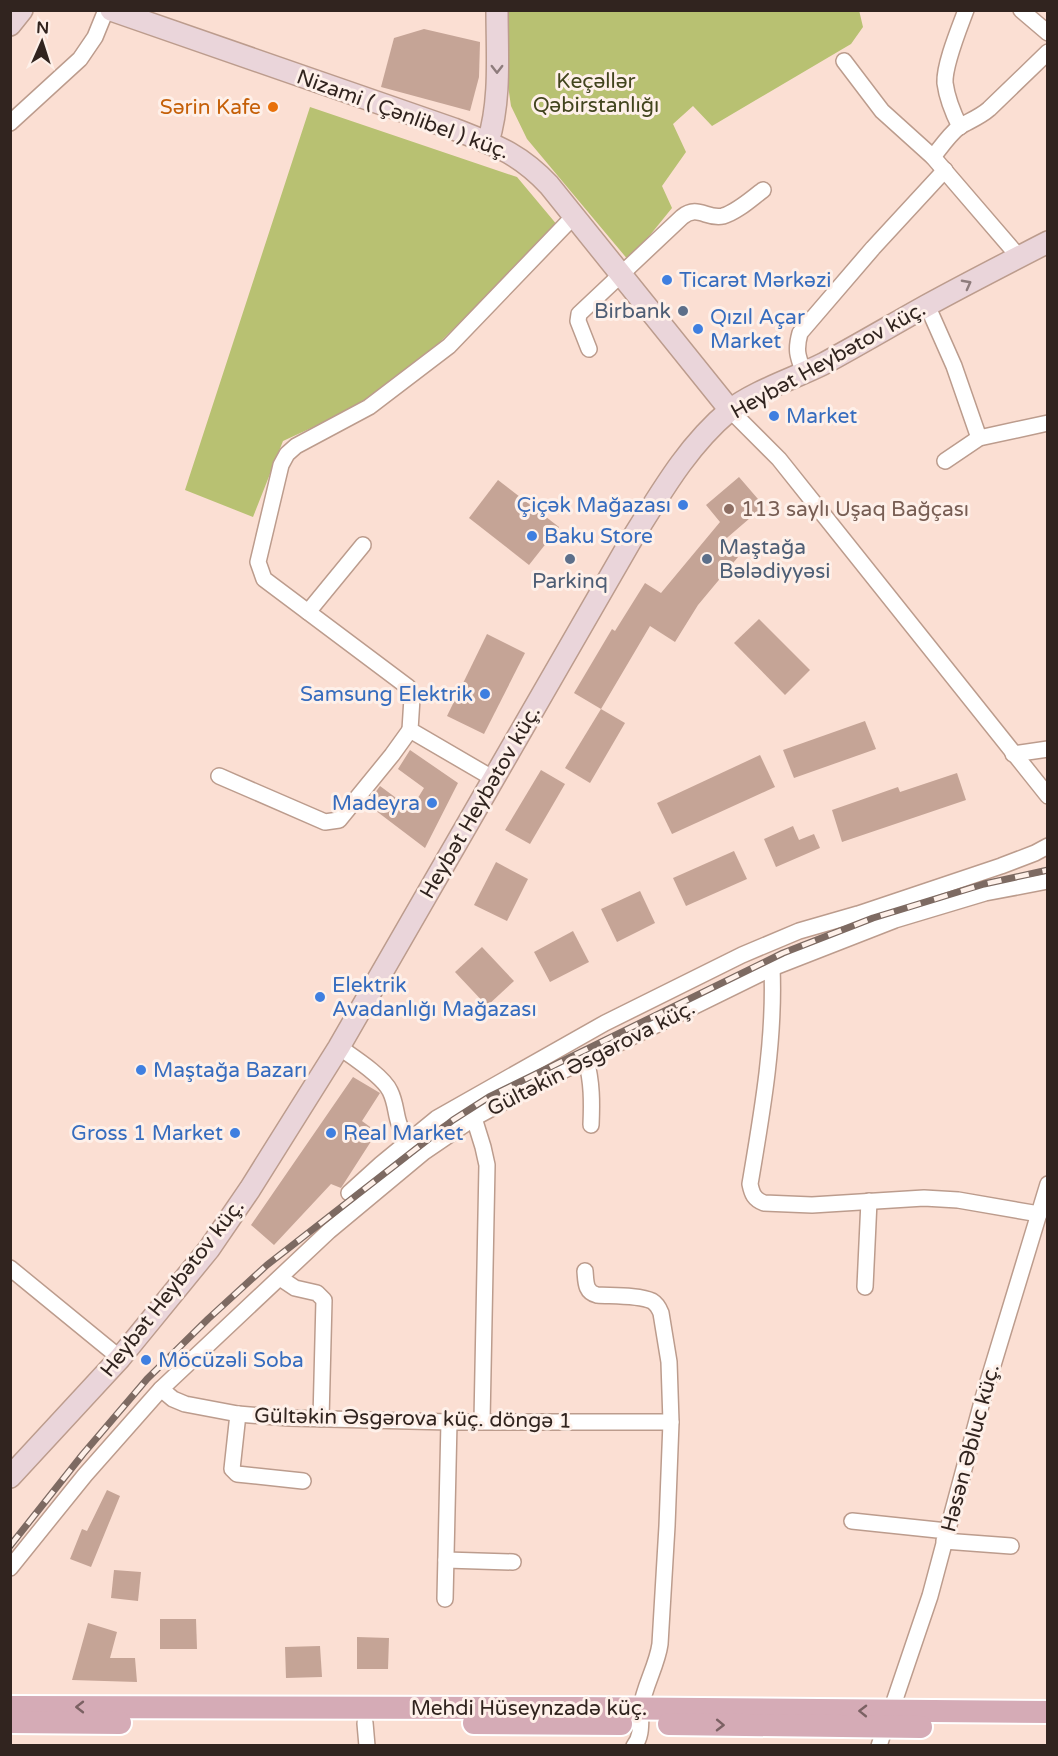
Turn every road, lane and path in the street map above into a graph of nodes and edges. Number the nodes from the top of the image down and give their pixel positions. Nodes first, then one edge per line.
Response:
1 (22, 10) edge
2 (106, 10) edge
3 (111, 10) edge
4 (497, 10) edge
5 (966, 10) edge
6 (1021, 10) edge
7 (10, 26) edge
8 (1047, 33) edge
9 (1047, 52) edge
10 (844, 61) dead end
11 (10, 123) edge
12 (960, 127) junction
13 (488, 142) junction
14 (933, 157) junction
15 (945, 170) junction
16 (763, 190) dead end
17 (574, 216) junction
18 (1047, 242) edge
19 (1019, 257) junction
20 (621, 274) junction
21 (927, 305) junction
22 (589, 349) dead end
23 (804, 373) junction
24 (730, 410) junction
25 (1047, 423) edge
26 (979, 438) junction
27 (945, 461) dead end
28 (363, 545) dead end
29 (308, 612) junction
30 (410, 730) junction
31 (1047, 749) edge
32 (1013, 754) junction
33 (219, 776) dead end
34 (494, 779) junction
35 (1047, 796) edge
36 (1047, 846) edge
37 (1047, 881) edge
38 (772, 968) junction
39 (339, 1047) junction
40 (586, 1060) junction
41 (474, 1118) junction
42 (591, 1125) dead end
43 (410, 1139) junction
44 (1047, 1185) edge
45 (349, 1193) dead end
46 (869, 1201) junction
47 (1039, 1214) junction
48 (10, 1268) edge
49 (585, 1271) dead end
50 (280, 1278) junction
51 (865, 1287) dead end
52 (120, 1358) junction
53 (161, 1389) junction
54 (238, 1414) junction
55 (321, 1419) junction
56 (482, 1421) junction
57 (448, 1422) junction
58 (671, 1422) junction
59 (10, 1477) edge
60 (303, 1481) dead end
61 (852, 1521) dead end
62 (946, 1536) junction
63 (1011, 1546) dead end
64 (446, 1560) junction
65 (513, 1562) dead end
66 (10, 1569) edge
67 (446, 1599) dead end
68 (10, 1707) edge
69 (1047, 1712) edge
70 (10, 1722) edge
71 (365, 1723) junction
72 (639, 1726) edge
73 (1047, 1727) edge
74 (885, 1728) edge
75 (367, 1746) edge

1 - 7 main road
2 - 11 street
3 - 13 main road, Nizami ( Çənlibel ) küç.
4 -> 13 main road
5 - 12 street
6 - 8 street
9 - 12 street
10 - 14 street
12 - 14 street
13 - 17 main road, Nizami ( Çənlibel ) küç.
14 - 15 street
15 - 19 street
15 - 23 street
16 - 20 street
17 - 20 main road, Nizami ( Çənlibel ) küç.
17 - 29 street
18 - 19 main road, Heybət Heybətov küç.
21 -> 19 main road, Heybət Heybətov küç.
20 - 22 street
20 - 24 main road, Nizami ( Çənlibel ) küç.
21 - 23 main road, Heybət Heybətov küç.
21 - 26 street
23 - 24 main road, Heybət Heybətov küç.
24 - 32 street
24 - 34 main road, Heybət Heybətov küç.
25 - 26 street
26 - 27 street
28 - 29 street
29 - 30 street
30 - 33 street
30 - 34 street
31 - 32 street
32 - 35 street
34 - 39 main road, Heybət Heybətov küç.
36 - 43 street
37 - 38 street, Gültəkin Əsgərova küç.
38 - 40 street, Gültəkin Əsgərova küç.
38 - 46 street
39 - 43 street
39 - 52 main road, Heybət Heybətov küç.
40 - 41 street, Gültəkin Əsgərova küç.
40 - 42 street
41 - 50 street, Gültəkin Əsgərova küç.
41 - 56 street
43 - 45 street
44 - 47 street, Həsən Əbluc küç.
46 - 47 street
46 - 51 street
47 - 62 street, Həsən Əbluc küç.
48 - 52 street
49 - 58 street
50 - 53 street, Gültəkin Əsgərova küç.
50 - 55 street
52 - 59 main road, Heybət Heybətov küç.
53 - 54 street, Gültəkin Əsgərova küç. döngə 1
53 - 66 street, Gültəkin Əsgərova küç.
54 - 55 street, Gültəkin Əsgərova küç. döngə 1
54 - 60 street
55 - 57 street, Gültəkin Əsgərova küç. döngə 1
56 - 57 street, Gültəkin Əsgərova küç. döngə 1
56 - 58 street, Gültəkin Əsgərova küç. döngə 1
57 - 64 street
58 - 72 street
61 - 62 street
62 - 63 street
62 - 74 street, Həsən Əbluc küç.
64 - 65 street
64 - 67 street
72 -> 68 main road, Mehdi Hüseynzadə küç.
69 - 74 main road, Mehdi Hüseynzadə küç.
70 - 71 main road, Mehdi Hüseynzadə küç.
71 - 72 main road, Mehdi Hüseynzadə küç.
71 - 75 street
72 - 74 main road, Mehdi Hüseynzadə küç.
73 - 74 main road, Mehdi Hüseynzadə küç.

